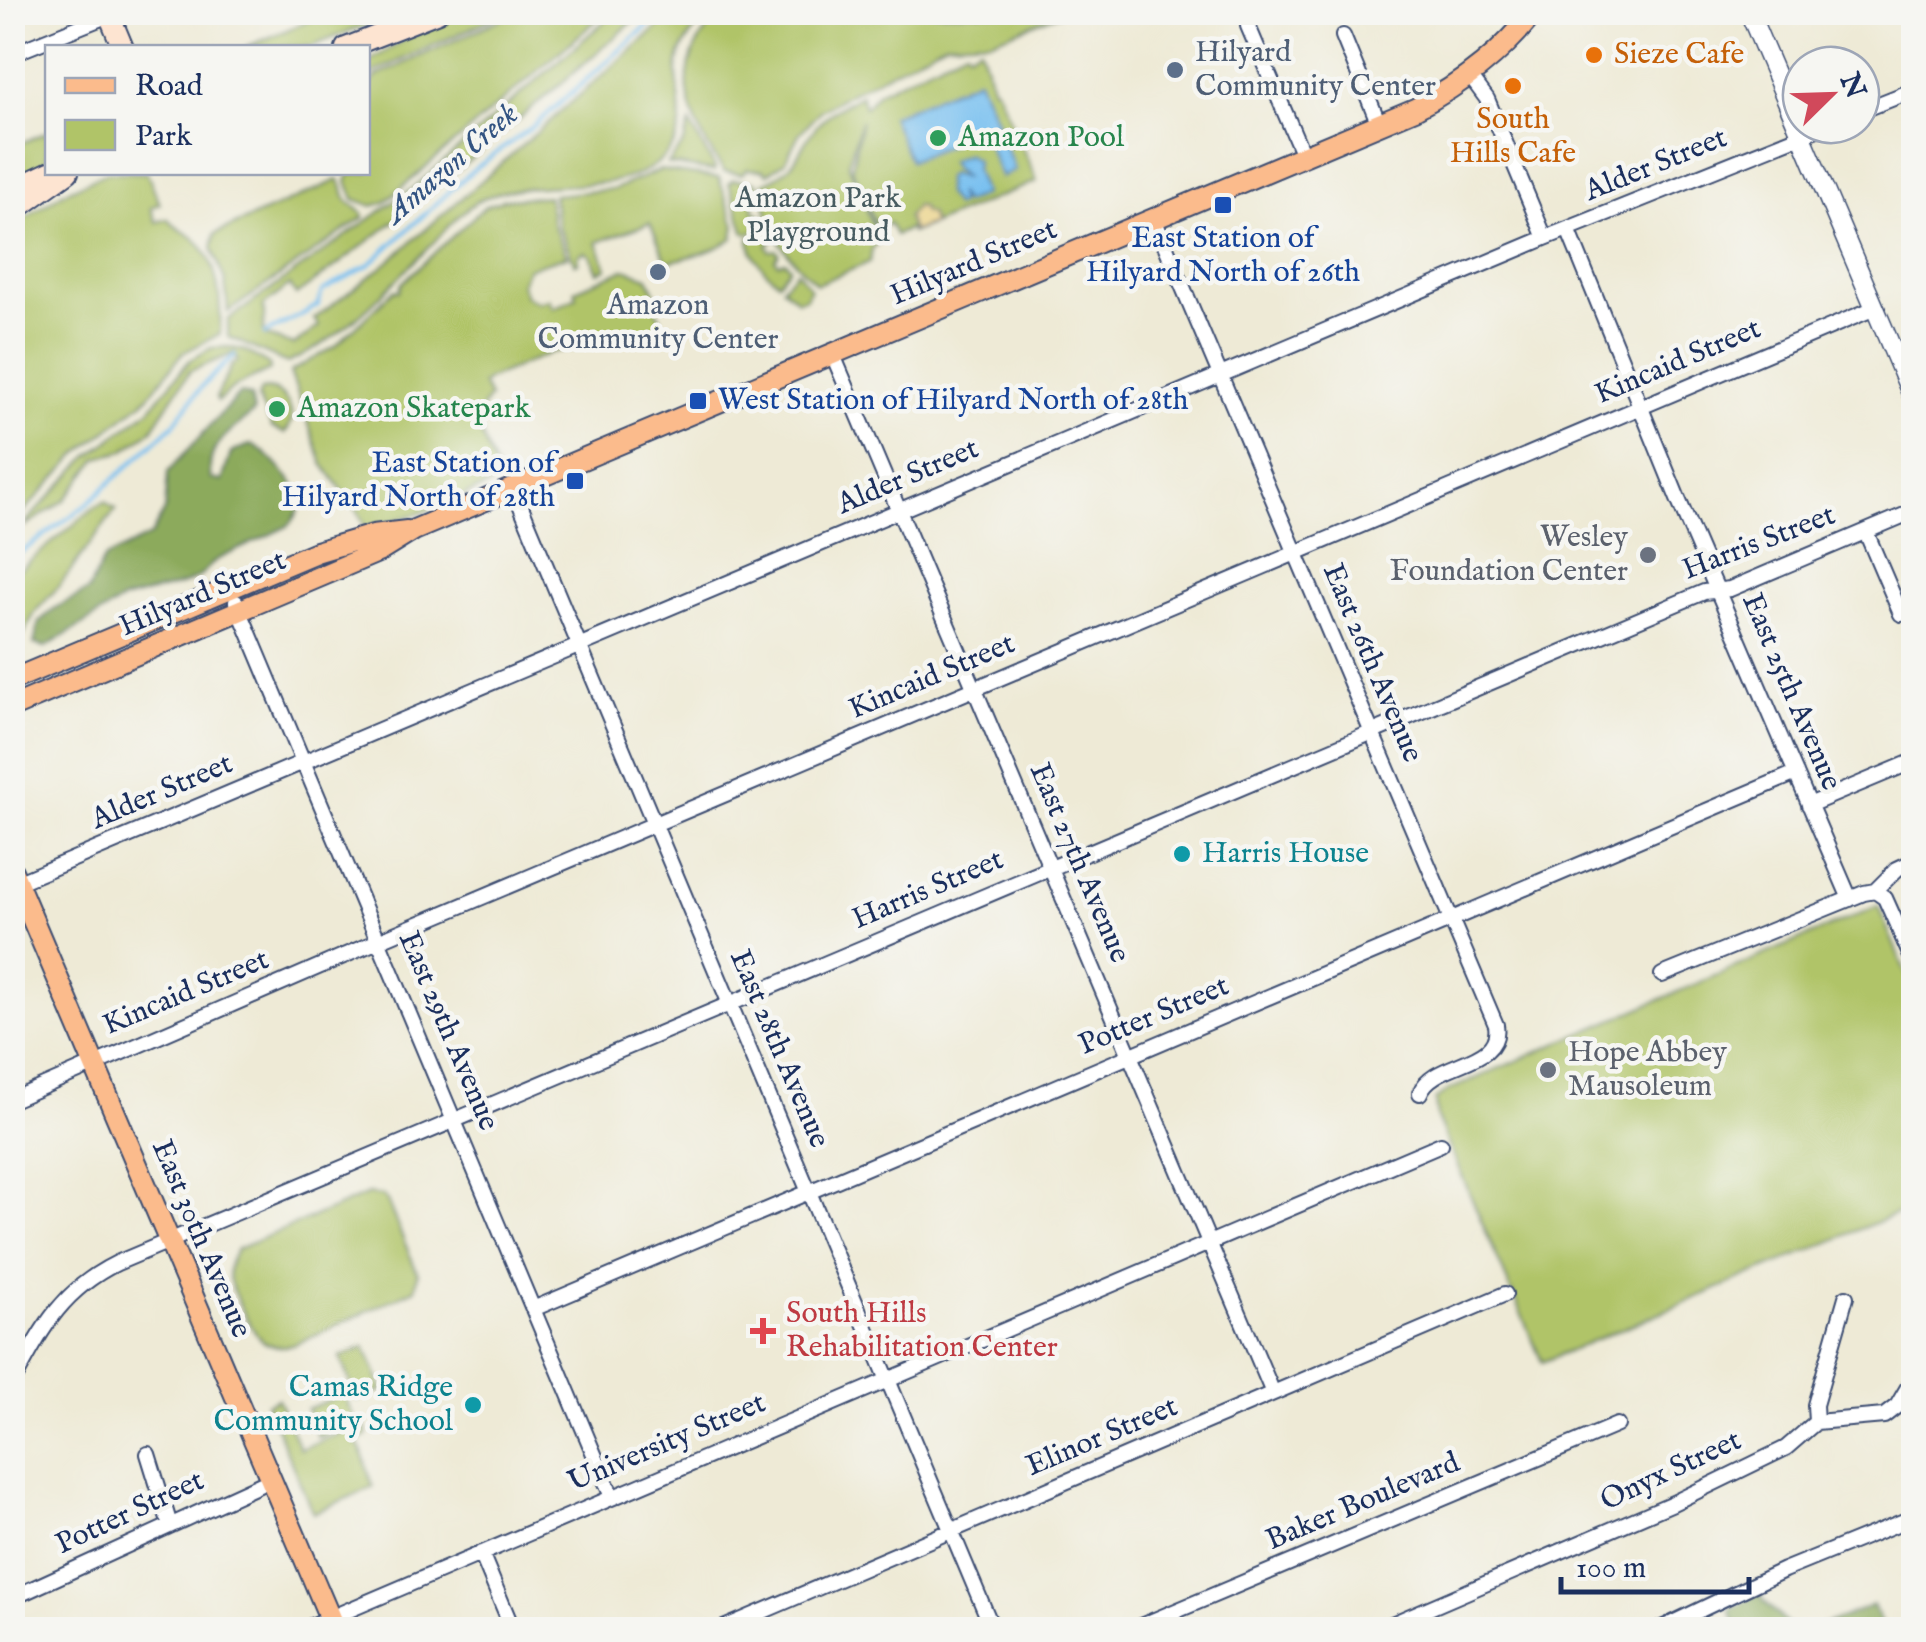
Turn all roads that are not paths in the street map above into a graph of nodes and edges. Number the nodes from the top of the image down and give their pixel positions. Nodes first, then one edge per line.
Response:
1 (438, 12) edge
2 (1534, 12) edge
3 (1749, 12) edge
4 (111, 13) edge
5 (411, 24) junction
6 (1248, 26) dead end
7 (1343, 36) dead end
8 (121, 45) edge
9 (354, 45) edge
10 (370, 50) edge
11 (12, 54) edge
12 (1470, 76) junction
13 (1781, 88) edge
14 (1914, 90) edge
15 (1881, 104) edge
16 (1379, 124) junction
17 (1781, 144) edge
18 (1805, 145) edge
19 (1304, 155) junction
20 (45, 174) edge
21 (64, 175) edge
22 (12, 190) edge
23 (12, 212) edge
24 (1154, 219) junction
25 (1568, 229) junction
26 (1545, 238) junction
27 (1875, 308) junction
28 (833, 355) junction
29 (1219, 375) junction
30 (1914, 400) edge
31 (1642, 407) junction
32 (514, 490) junction
33 (899, 511) junction
34 (1914, 511) edge
35 (414, 530) junction
36 (1866, 532) junction
37 (1295, 553) junction
38 (230, 588) junction
39 (1717, 590) junction
40 (240, 610) junction
41 (1901, 614) dead end
42 (580, 647) junction
43 (12, 680) edge
44 (975, 689) junction
45 (12, 707) edge
46 (1370, 732) junction
47 (1914, 761) edge
48 (304, 763) junction
49 (1796, 773) junction
50 (1809, 805) junction
51 (655, 824) junction
52 (1914, 861) edge
53 (1051, 868) junction
54 (14, 879) edge
55 (1876, 891) junction
56 (1850, 899) junction
57 (1452, 920) junction
58 (378, 941) junction
59 (1914, 963) edge
60 (1662, 976) dead end
61 (730, 1004) junction
62 (1130, 1056) junction
63 (94, 1062) junction
64 (1420, 1093) dead end
65 (12, 1100) edge
66 (454, 1121) junction
67 (1441, 1144) dead end
68 (810, 1192) junction
69 (168, 1242) junction
70 (1210, 1243) junction
71 (1505, 1294) dead end
72 (1846, 1298) dead end
73 (533, 1309) junction
74 (14, 1377) edge
75 (1914, 1377) edge
76 (889, 1378) junction
77 (1274, 1394) junction
78 (1816, 1422) junction
79 (1616, 1424) dead end
80 (148, 1454) dead end
81 (270, 1480) junction
82 (612, 1497) junction
83 (1914, 1516) edge
84 (170, 1524) junction
85 (951, 1531) junction
86 (480, 1553) junction
87 (12, 1598) edge
88 (332, 1623) edge
89 (302, 1630) edge
90 (513, 1630) edge
91 (720, 1630) edge
92 (994, 1630) edge
93 (1131, 1630) edge
94 (1378, 1630) edge
95 (1658, 1630) edge

1 - 5 main road
2 - 12 main road, Hilyard Street
3 - 13 street
4 - 8 main road
4 - 11 street
5 - 9 main road
5 - 10 main road
6 - 19 street
7 - 16 street
12 - 16 main road, Hilyard Street
12 - 26 street
14 - 15 street
16 - 19 main road, Hilyard Street
17 - 25 street, Alder Street
18 - 27 street
19 - 24 main road, Hilyard Street
20 - 22 main road
21 - 23 main road
24 - 28 main road, Hilyard Street
24 - 29 street, East 26th Avenue
25 - 26 street, Alder Street
25 - 31 street, East 25th Avenue
26 - 29 street, Alder Street
27 - 30 street
27 - 31 street, Kincaid Street
28 - 32 main road, Hilyard Street
28 - 33 street, East 27th Avenue
29 - 33 street, Alder Street
29 - 37 street, East 26th Avenue
31 - 37 street, Kincaid Street
31 - 39 street, East 25th Avenue
32 - 35 main road, Hilyard Street
32 - 42 street, East 28th Avenue
33 - 42 street, Alder Street
33 - 44 street, East 27th Avenue
34 - 36 street, Harris Street
35 - 38 main road, Hilyard Street
35 - 40 main road, Hilyard Street
36 - 39 street, Harris Street
36 - 41 street
37 - 44 street, Kincaid Street
37 - 46 street, East 26th Avenue
38 - 40 street, East 29th Avenue
38 - 43 main road, Hilyard Street
39 - 46 street, Harris Street
39 - 49 street, East 25th Avenue
40 - 45 main road, Hilyard Street
40 - 48 street, East 29th Avenue
42 - 48 street, Alder Street
42 - 51 street, East 28th Avenue
44 - 51 street, Kincaid Street
44 - 53 street, East 27th Avenue
46 - 53 street, Harris Street
46 - 57 street, East 26th Avenue
47 - 50 street
48 - 54 street, Alder Street
48 - 58 street, East 29th Avenue
49 - 50 street, East 25th Avenue
49 - 57 street, Potter Street
50 - 56 street, East 25th Avenue
51 - 58 street, Kincaid Street
51 - 61 street, East 28th Avenue
52 - 55 street
53 - 61 street, Harris Street
53 - 62 street, East 27th Avenue
54 - 63 main road, East 30th Avenue
55 - 56 street
55 - 59 street
56 - 60 street
57 - 62 street, Potter Street
57 - 64 street, East 26th Avenue
58 - 63 street, Kincaid Street
58 - 66 street, East 29th Avenue
61 - 66 street, Harris Street
61 - 68 street, East 28th Avenue
62 - 68 street, Potter Street
62 - 70 street, East 27th Avenue
63 - 65 street, Kincaid Street
63 - 69 main road, East 30th Avenue
66 - 69 street, Harris Street
66 - 73 street, East 29th Avenue
67 - 70 street, University Street
68 - 73 street, Potter Street
68 - 76 street, East 28th Avenue
69 - 74 street, Harris Street
69 - 81 main road, East 30th Avenue
70 - 76 street, University Street
70 - 77 street, East 27th Avenue
71 - 77 street, Elinor Street
72 - 78 street
73 - 82 street, East 29th Avenue
75 - 78 street
76 - 82 street, University Street
76 - 85 street, East 28th Avenue
77 - 85 street, Elinor Street
78 - 94 street, Onyx Street
79 - 93 street, Baker Boulevard
80 - 84 street
81 - 84 street, Potter Street
81 - 88 main road, East 30th Avenue
82 - 86 street, University Street
83 - 95 street
84 - 87 street, Potter Street
85 - 91 street, Elinor Street
85 - 92 street, East 28th Avenue
86 - 88 street, University Street
86 - 90 street
88 - 89 street, University Street

